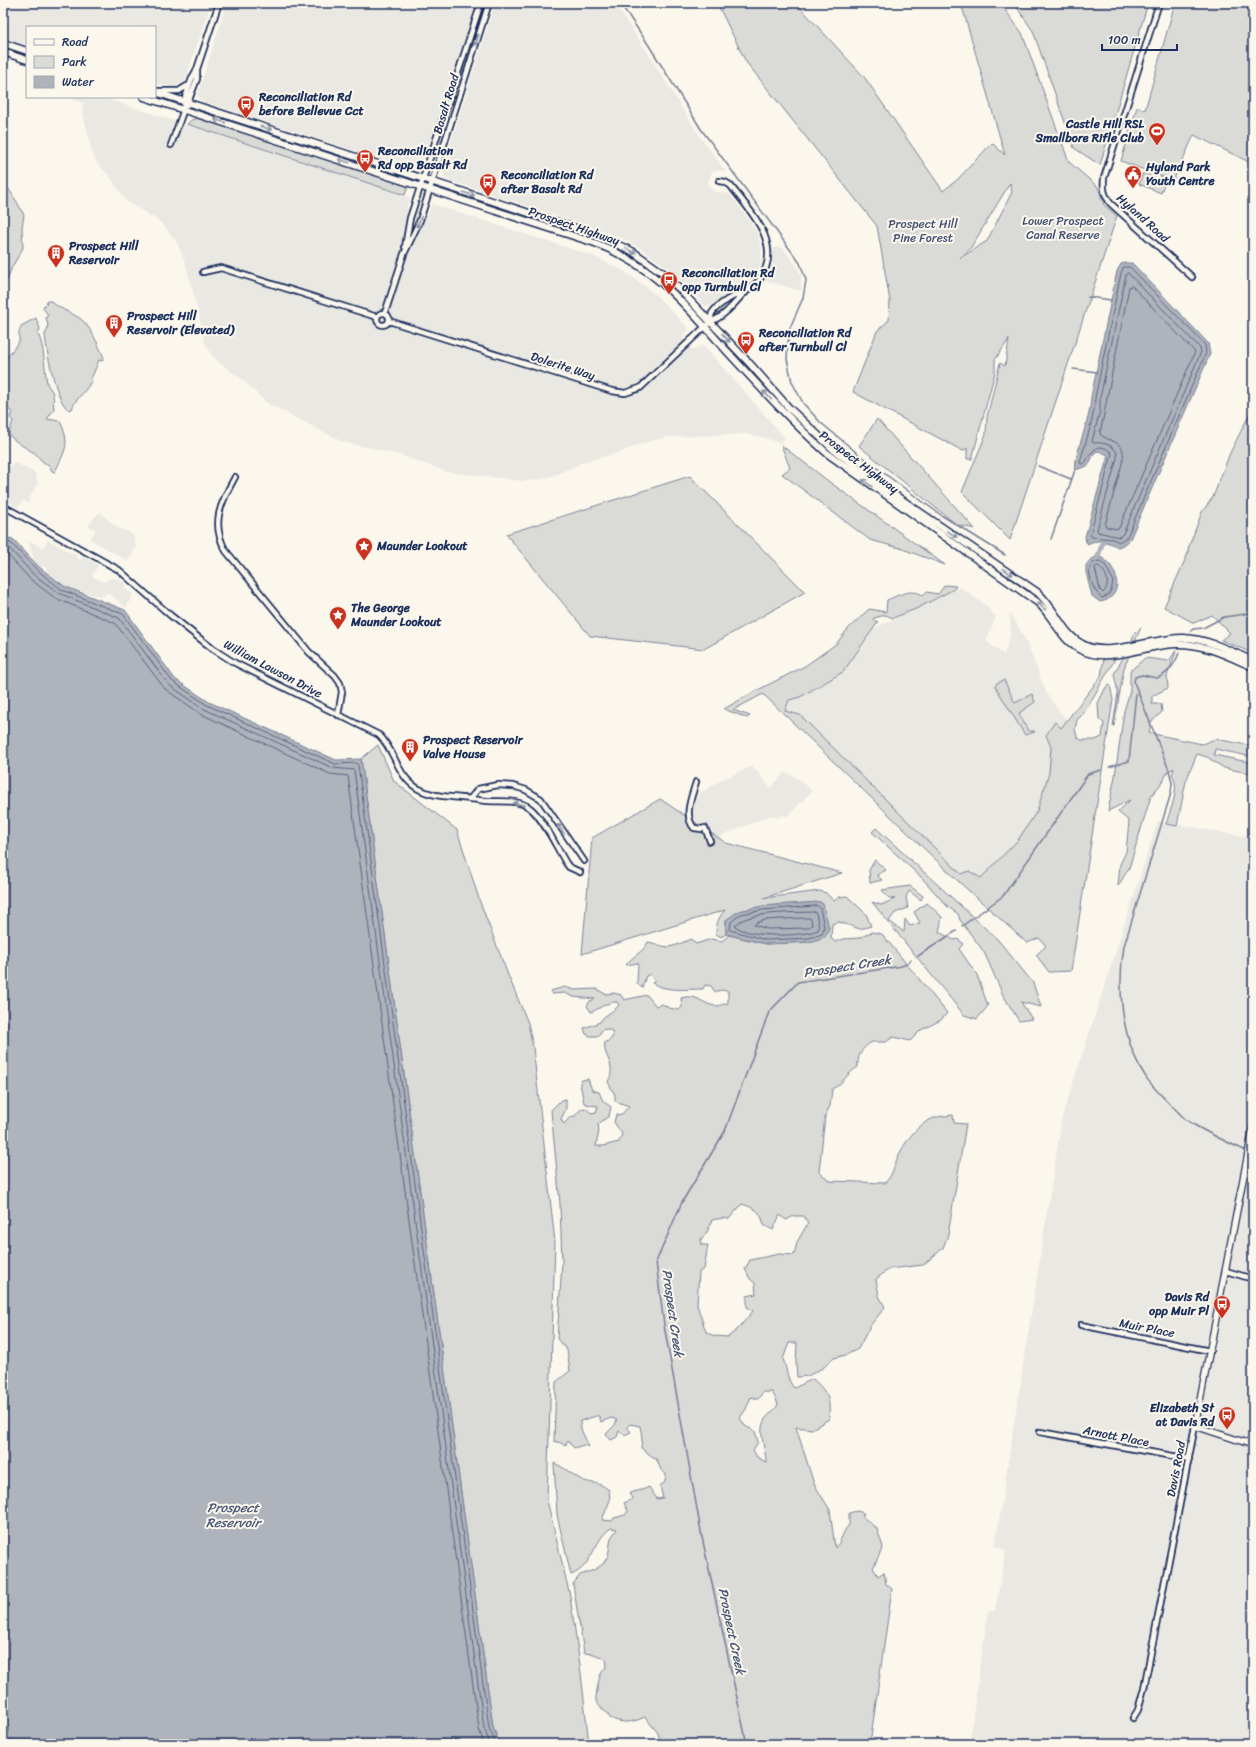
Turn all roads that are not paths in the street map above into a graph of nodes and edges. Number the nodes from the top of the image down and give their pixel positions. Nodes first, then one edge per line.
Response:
1 (219, 3) edge
2 (481, 3) edge
3 (489, 3) edge
4 (1159, 3) edge
5 (3, 43) edge
6 (26, 51) edge
7 (3, 52) edge
8 (26, 60) edge
9 (197, 69) junction
10 (458, 75) junction
11 (464, 78) junction
12 (190, 83) junction
13 (156, 91) edge
14 (156, 91) edge
15 (147, 98) edge
16 (186, 102) junction
17 (184, 110) junction
18 (171, 145) dead end
19 (423, 179) junction
20 (718, 180) dead end
21 (432, 182) junction
22 (421, 186) junction
23 (430, 189) junction
24 (404, 254) junction
25 (203, 272) dead end
26 (1192, 277) dead end
27 (745, 293) junction
28 (385, 313) junction
29 (377, 317) junction
30 (389, 321) junction
31 (710, 322) junction
32 (705, 327) junction
33 (235, 477) dead end
34 (3, 506) edge
35 (1145, 645) junction
36 (1212, 647) junction
37 (1253, 661) edge
38 (1253, 667) edge
39 (338, 715) junction
40 (696, 782) dead end
41 (470, 798) junction
42 (710, 841) dead end
43 (584, 861) dead end
44 (580, 872) dead end
45 (1253, 1128) edge
46 (1226, 1270) junction
47 (1253, 1279) edge
48 (1081, 1325) dead end
49 (1210, 1351) junction
50 (1195, 1426) junction
51 (1040, 1432) dead end
52 (1253, 1445) edge
53 (1188, 1459) junction
54 (1133, 1718) dead end

1 - 9 street
2 - 10 street, Basalt Road
3 -> 11 street, Basalt Road
4 - 26 street, Hyland Road
5 - 6 main road
7 - 8 main road
9 - 12 street
9 - 16 street
10 - 11 street
10 - 19 street, Basalt Road
11 - 21 street, Basalt Road
12 - 13 street
12 - 16 street
14 - 16 main road, Prospect Highway
15 - 17 main road, Prospect Highway
16 - 17 street
16 -> 19 main road, Prospect Highway
17 - 18 street
22 -> 17 main road, Prospect Highway
19 - 21 main road, Prospect Highway
19 - 22 street, Basalt Road
20 - 27 street
21 - 23 street, Basalt Road
21 -> 31 main road, Prospect Highway
22 - 23 main road, Prospect Highway
22 - 24 street, Basalt Road
23 -> 24 street, Basalt Road
23 - 32 main road, Prospect Highway
24 - 28 street, Basalt Road
25 - 29 street
27 - 31 street
27 - 31 street
28 - 29 street
28 - 30 street
29 - 30 street
30 - 32 street, Dolerite Way
31 - 32 street, Dolerite Way
31 -> 35 main road, Prospect Highway
35 -> 32 main road, Prospect Highway
33 - 39 street
34 - 39 street, William Lawson Drive
35 - 36 main road
36 - 37 main road
36 - 38 main road
39 - 41 street, William Lawson Drive
40 - 42 street
43 -> 41 street
44 -> 41 street, William Lawson Drive
45 - 46 street, Davis Road
46 - 47 street
46 - 49 street, Davis Road
48 - 49 street, Muir Place
49 - 50 street, Davis Road
50 - 52 street
50 - 53 street, Davis Road
51 - 53 street, Arnott Place
53 - 54 street, Davis Road

